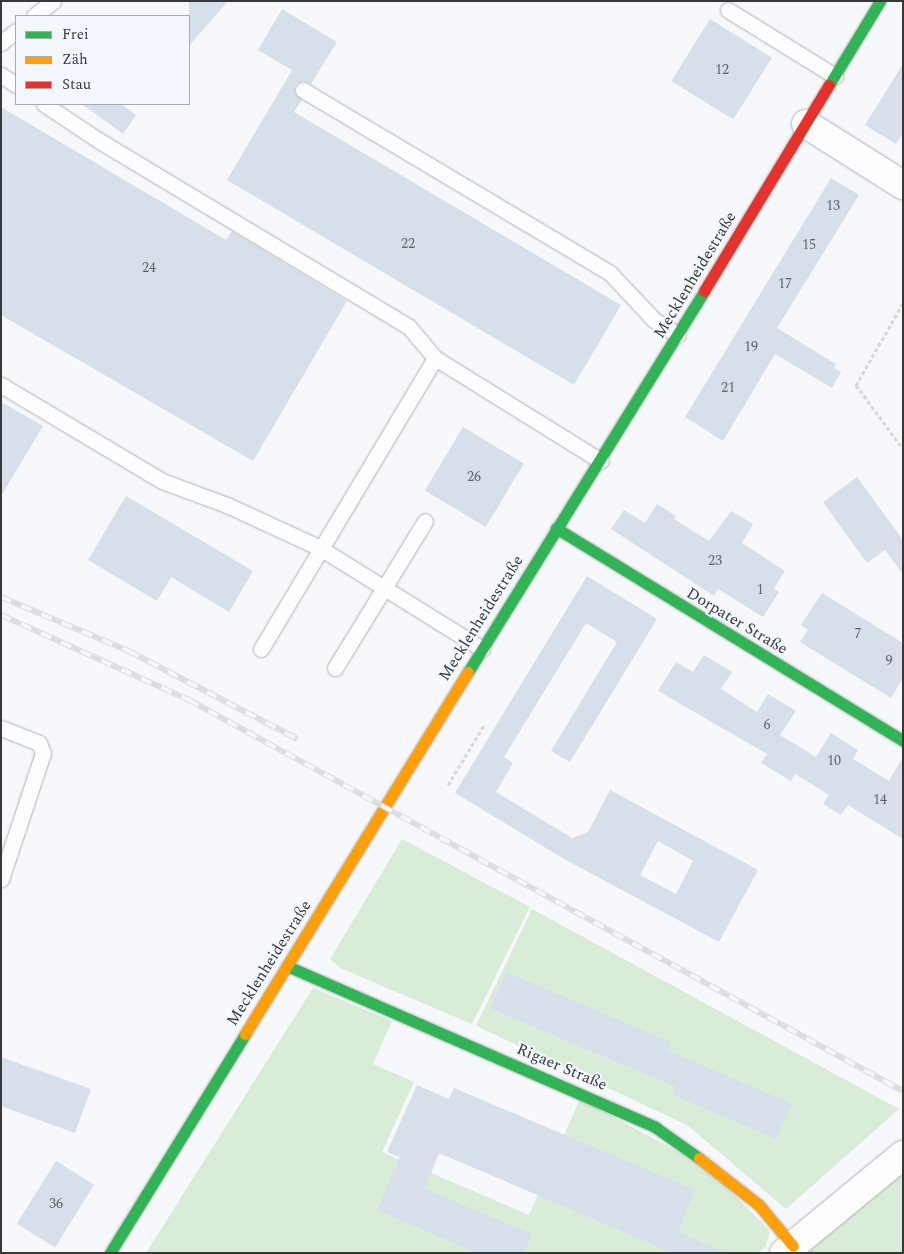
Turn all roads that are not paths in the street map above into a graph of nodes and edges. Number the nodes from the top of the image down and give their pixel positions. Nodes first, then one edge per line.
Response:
1 (52, 1) edge
2 (879, 2) edge
3 (728, 10) dead end
4 (35, 15) edge
5 (15, 32) edge
6 (1, 44) edge
7 (1, 75) edge
8 (835, 76) junction
9 (15, 84) edge
10 (303, 90) dead end
11 (46, 105) edge
12 (806, 124) junction
13 (903, 184) edge
14 (678, 335) junction
15 (435, 358) junction
16 (1, 385) edge
17 (601, 461) junction
18 (425, 521) dead end
19 (556, 528) junction
20 (320, 548) junction
21 (383, 588) junction
22 (261, 649) dead end
23 (482, 650) junction
24 (335, 668) dead end
25 (1, 728) edge
26 (903, 741) edge
27 (1, 879) edge
28 (287, 966) junction
29 (903, 1155) edge
30 (788, 1249) edge
31 (110, 1253) edge

1 - 4 lane
2 - 8 main road, Mecklenheidestraße
3 - 8 lane
5 - 6 lane
7 - 9 lane
8 - 12 main road, Mecklenheidestraße
10 - 14 lane
11 - 15 lane
12 - 13 street
12 - 14 main road, Mecklenheidestraße
14 - 17 main road, Mecklenheidestraße
15 - 17 lane
15 - 20 lane
16 - 20 lane
17 - 19 main road, Mecklenheidestraße
18 - 21 lane
19 - 23 main road, Mecklenheidestraße
19 - 26 main road, Dorpater Straße
20 - 21 lane
20 - 22 lane
21 - 23 lane
21 - 24 lane
23 - 28 main road, Mecklenheidestraße
25 - 27 lane
28 - 30 main road, Rigaer Straße
28 - 31 main road, Mecklenheidestraße
29 - 30 street

